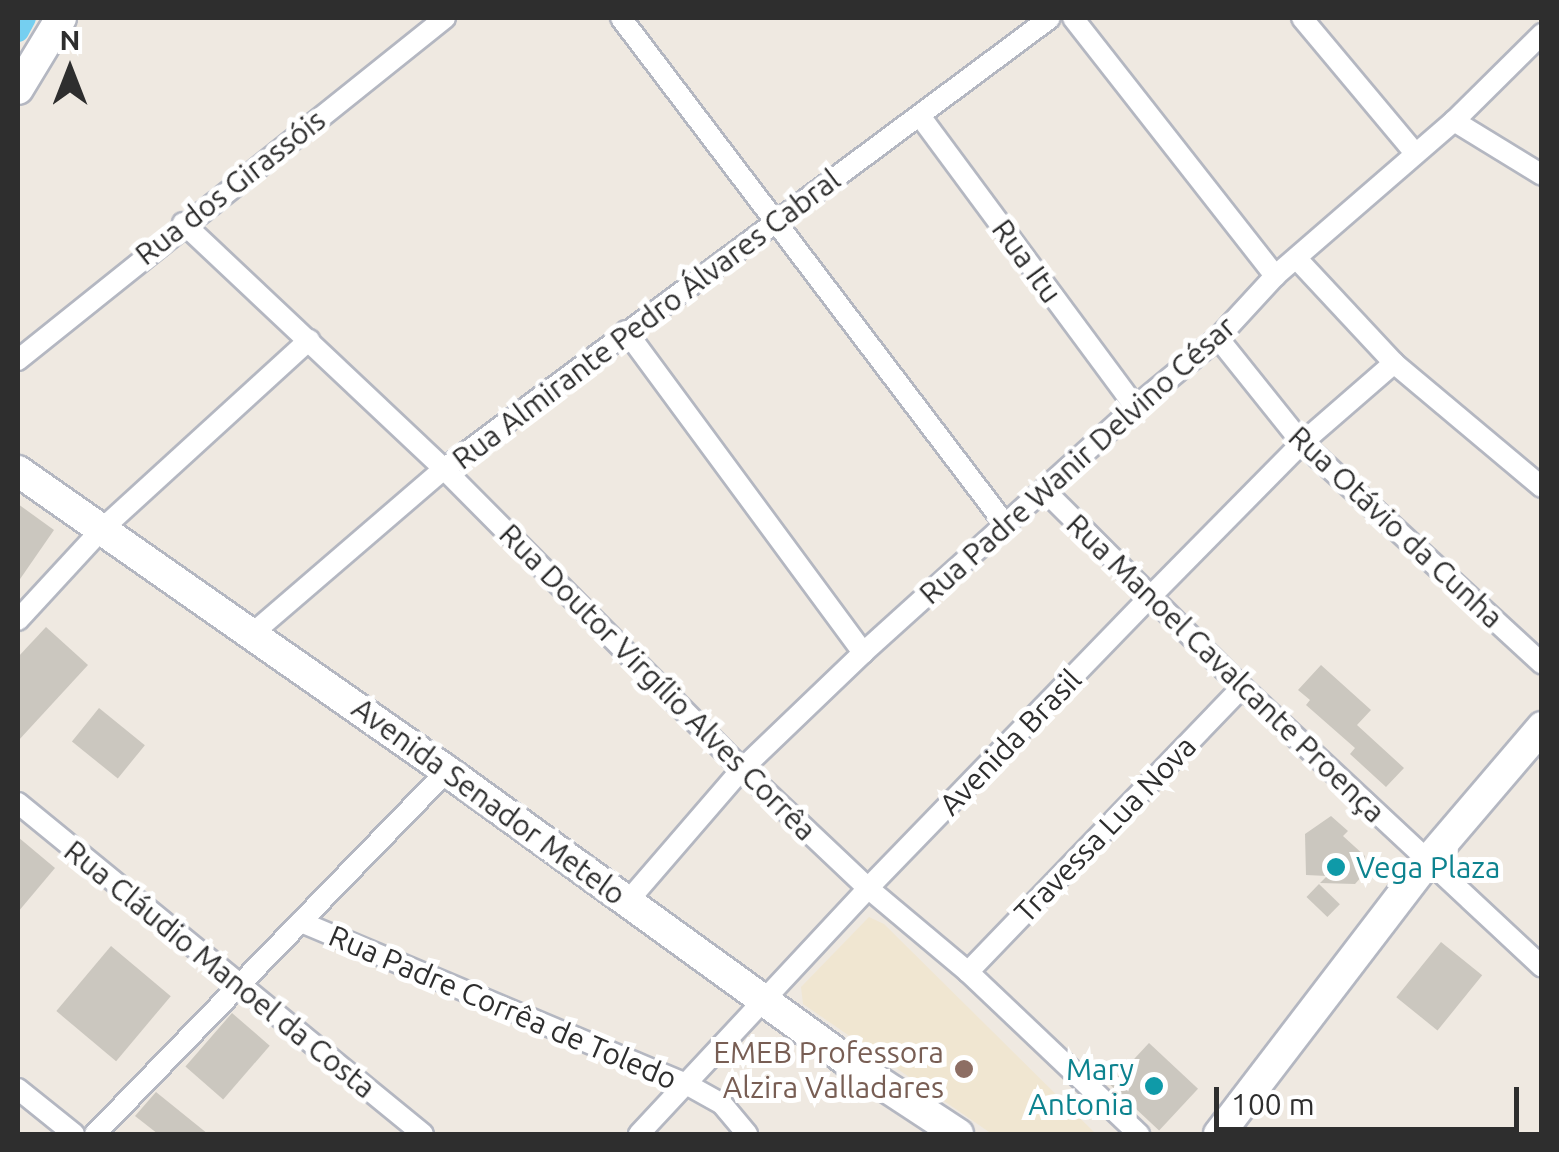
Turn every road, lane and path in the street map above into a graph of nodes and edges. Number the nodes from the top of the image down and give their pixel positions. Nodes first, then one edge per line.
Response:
1 (61, 18) edge
2 (445, 18) edge
3 (621, 18) edge
4 (1050, 18) edge
5 (1073, 18) edge
6 (1302, 18) edge
7 (1542, 34) edge
8 (18, 89) edge
9 (920, 116) junction
10 (1454, 121) junction
11 (1415, 153) junction
12 (1542, 175) edge
13 (183, 224) junction
14 (774, 224) junction
15 (1296, 260) junction
16 (1275, 276) junction
17 (626, 331) junction
18 (1218, 338) junction
19 (309, 340) junction
20 (18, 360) edge
21 (1394, 363) junction
22 (1134, 407) junction
23 (1302, 443) junction
24 (444, 469) junction
25 (18, 470) edge
26 (1542, 487) edge
27 (1044, 490) junction
28 (1005, 524) junction
29 (101, 530) junction
30 (1152, 595) junction
31 (18, 620) edge
32 (253, 633) junction
33 (863, 653) junction
34 (1542, 664) edge
35 (1242, 687) junction
36 (1542, 727) edge
37 (742, 770) junction
38 (448, 771) junction
39 (18, 803) edge
40 (1426, 863) junction
41 (868, 888) junction
42 (628, 902) junction
43 (302, 922) junction
44 (1542, 967) edge
45 (968, 972) junction
46 (241, 986) junction
47 (765, 1001) junction
48 (688, 1085) junction
49 (18, 1089) edge
50 (74, 1134) edge
51 (95, 1134) edge
52 (423, 1134) edge
53 (639, 1134) edge
54 (747, 1134) edge
55 (958, 1134) edge
56 (1139, 1134) edge
57 (1219, 1134) edge

1 - 8 main road
2 - 13 street, Rua dos Girassóis
3 - 14 street
4 - 9 street, Rua Almirante Pedro Álvares Cabral
5 - 16 street
6 - 11 street
7 - 10 street, Rua Padre Wanir Delvino César
9 - 14 street, Rua Almirante Pedro Álvares Cabral
9 - 22 street, Rua Itu
10 - 11 street, Rua Padre Wanir Delvino César
10 - 12 street
11 - 15 street, Rua Padre Wanir Delvino César
13 - 19 street, Rua Doutor Virgílio Alves Corrêa
13 - 20 street, Rua dos Girassóis
14 - 17 street, Rua Almirante Pedro Álvares Cabral
14 - 28 street
15 - 16 street, Rua Padre Wanir Delvino César
15 - 21 street
16 - 18 street, Rua Padre Wanir Delvino César
17 - 24 street, Rua Almirante Pedro Álvares Cabral
17 - 33 street
18 - 22 street, Rua Padre Wanir Delvino César
18 - 23 street, Rua Otávio da Cunha
19 - 24 street, Rua Doutor Virgílio Alves Corrêa
19 - 29 street
21 - 23 street, Avenida Brasil
21 - 26 street
22 - 27 street, Rua Padre Wanir Delvino César
23 - 30 street, Avenida Brasil
23 - 34 street, Rua Otávio da Cunha
24 - 32 street, Rua Almirante Pedro Álvares Cabral
24 - 37 street, Rua Doutor Virgílio Alves Corrêa
25 - 29 main road, Avenida Senador Metelo
27 - 28 street, Rua Padre Wanir Delvino César
27 - 30 street, Rua Manoel Cavalcante Proença
28 - 33 street, Rua Padre Wanir Delvino César
29 - 31 street
29 - 32 main road, Avenida Senador Metelo
30 - 35 street, Rua Manoel Cavalcante Proença
30 - 41 street, Avenida Brasil
32 - 38 main road, Avenida Senador Metelo
33 - 37 street, Rua Padre Wanir Delvino César
35 - 40 street, Rua Manoel Cavalcante Proença
35 - 45 street, Travessa Lua Nova
36 - 40 main road
37 - 41 street, Rua Doutor Virgílio Alves Corrêa
37 - 42 street, Rua Padre Wanir Delvino César
38 - 42 main road, Avenida Senador Metelo
38 - 43 street
39 - 46 street, Rua Cláudio Manoel da Costa
40 - 44 street, Rua Manoel Cavalcante Proença
40 - 57 main road
41 - 45 street, Rua Doutor Virgílio Alves Corrêa
41 - 47 street, Avenida Brasil
42 - 47 main road, Avenida Senador Metelo
43 - 46 street
43 - 48 street, Rua Padre Corrêa de Toledo
45 - 56 street, Rua Doutor Virgílio Alves Corrêa
46 - 51 street
46 - 52 street, Rua Cláudio Manoel da Costa
47 - 48 street, Avenida Brasil
47 - 55 main road, Avenida Senador Metelo
48 - 53 street, Avenida Brasil
48 - 54 street, Rua Padre Corrêa de Toledo
49 - 50 street

